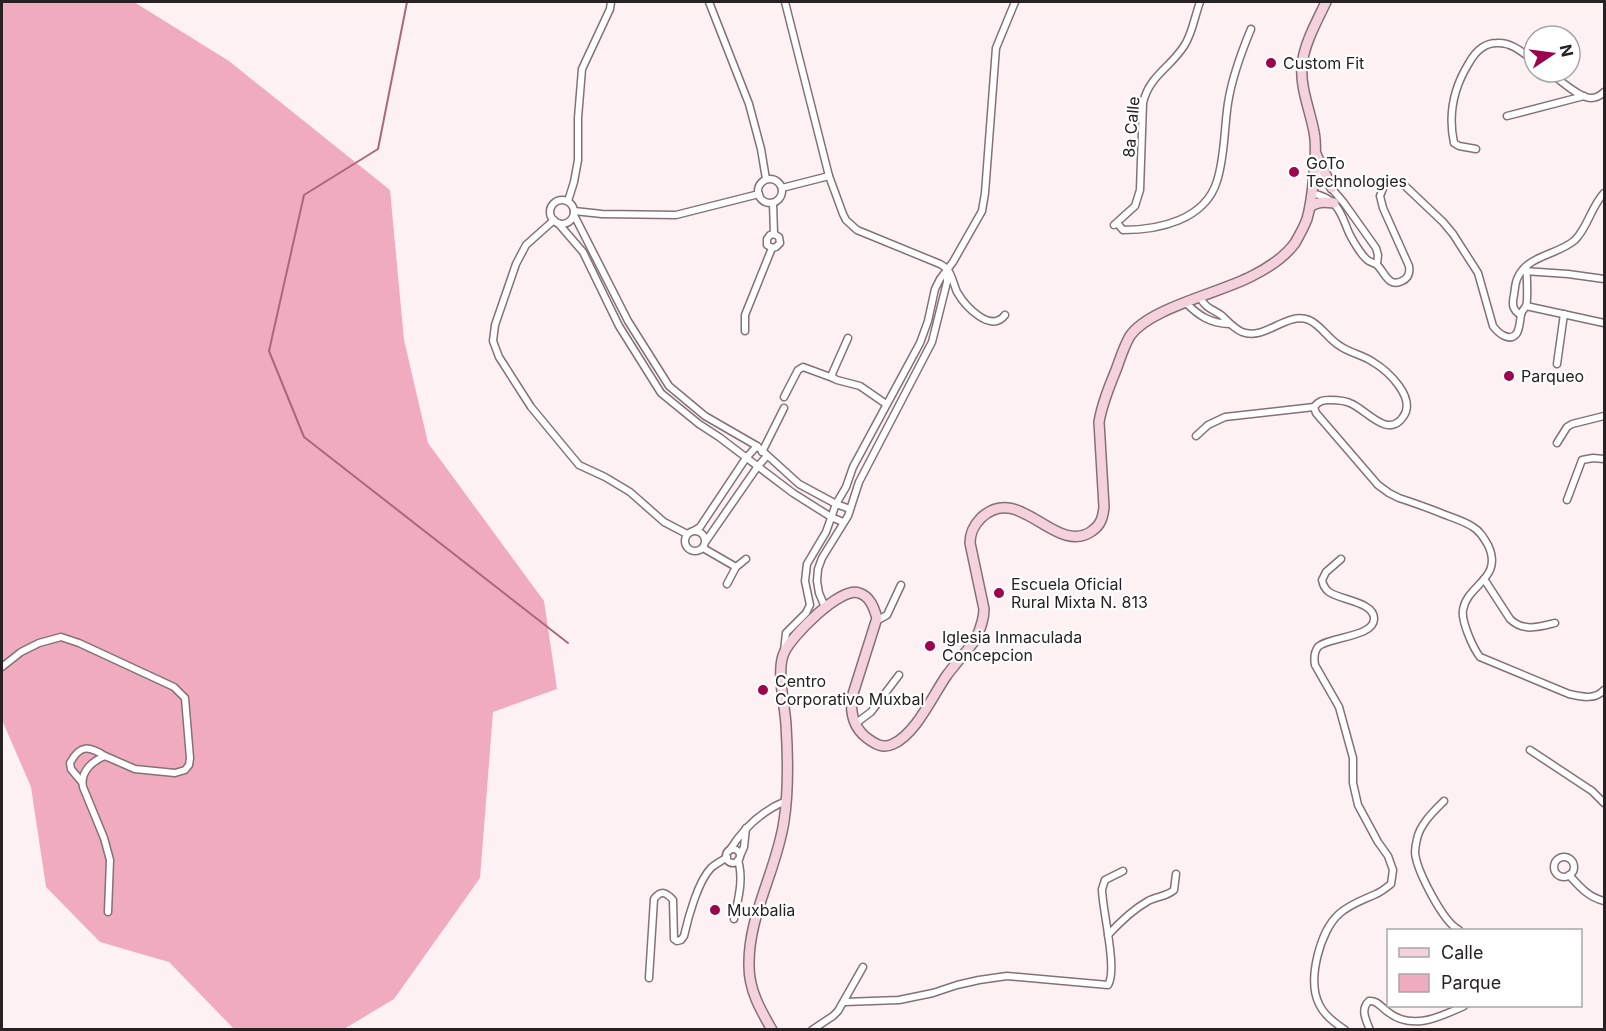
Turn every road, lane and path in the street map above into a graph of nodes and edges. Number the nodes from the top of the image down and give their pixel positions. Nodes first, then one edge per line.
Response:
1 (611, 2) edge
2 (709, 2) edge
3 (785, 2) edge
4 (1015, 2) edge
5 (1200, 2) edge
6 (1326, 2) edge
7 (1251, 29) dead end
8 (1522, 52) edge
9 (1566, 84) edge
10 (1605, 92) edge
11 (1584, 96) junction
12 (1507, 117) dead end
13 (1476, 149) dead end
14 (1316, 152) junction
15 (1314, 168) junction
16 (829, 176) junction
17 (766, 179) junction
18 (782, 188) junction
19 (1332, 188) junction
20 (1311, 193) junction
21 (1605, 193) edge
22 (759, 194) junction
23 (568, 201) junction
24 (773, 203) junction
25 (1334, 203) junction
26 (1310, 207) junction
27 (574, 213) junction
28 (556, 221) junction
29 (1364, 232) junction
30 (1353, 240) junction
31 (1377, 264) junction
32 (948, 269) junction
33 (1525, 270) junction
34 (1605, 279) edge
35 (1200, 298) junction
36 (1513, 299) junction
37 (1526, 302) junction
38 (1185, 303) junction
39 (1564, 314) junction
40 (1005, 315) dead end
41 (1521, 315) junction
42 (1605, 323) edge
43 (1229, 324) junction
44 (745, 331) dead end
45 (848, 338) dead end
46 (1557, 364) dead end
47 (833, 378) junction
48 (784, 397) dead end
49 (886, 404) junction
50 (1314, 407) junction
51 (784, 408) dead end
52 (1605, 416) edge
53 (1196, 436) dead end
54 (1557, 443) dead end
55 (757, 446) junction
56 (765, 454) junction
57 (747, 458) junction
58 (1605, 459) edge
59 (758, 466) junction
60 (1567, 500) dead end
61 (836, 504) junction
62 (850, 509) junction
63 (831, 517) junction
64 (843, 522) junction
65 (695, 530) junction
66 (687, 534) junction
67 (705, 545) junction
68 (746, 559) dead end
69 (1341, 559) dead end
70 (736, 567) junction
71 (1484, 579) junction
72 (727, 584) dead end
73 (901, 585) dead end
74 (825, 607) junction
75 (876, 622) junction
76 (1555, 623) dead end
77 (784, 652) junction
78 (2, 667) edge
79 (899, 675) dead end
80 (1605, 690) edge
81 (855, 724) junction
82 (1530, 750) dead end
83 (105, 756) junction
84 (81, 781) junction
85 (786, 801) junction
86 (1444, 801) dead end
87 (1605, 803) edge
88 (746, 827) junction
89 (728, 854) junction
90 (739, 858) junction
91 (1123, 871) dead end
92 (1176, 874) dead end
93 (1569, 875) dead end
94 (1605, 902) edge
95 (108, 912) dead end
96 (734, 919) dead end
97 (1458, 929) edge
98 (1108, 935) junction
99 (863, 967) dead end
100 (649, 978) dead end
101 (844, 1002) junction
102 (1459, 1007) edge
103 (772, 1029) edge
104 (812, 1029) edge
105 (1345, 1029) edge
106 (1370, 1029) edge

1 - 23 street
2 - 17 street
3 - 16 street
4 - 32 street
5 - 7 street, 8a Calle
6 - 14 main road
8 - 13 street
9 - 11 street
10 - 11 street
11 - 12 street
14 - 15 main road
14 - 19 main road
15 - 19 street
15 - 20 main road
16 - 18 street
16 - 32 street
17 - 18 street
17 - 22 street
18 - 24 street
19 - 29 street
20 - 25 street
20 - 26 main road
21 - 33 street
22 - 24 street
22 - 27 street
23 - 27 street
23 - 28 street
24 - 44 street
25 - 26 main road
25 - 30 street
26 - 35 main road
27 - 28 street
27 - 55 street
28 - 57 street
28 - 66 street
29 - 30 street
29 - 31 street
30 - 31 street
31 - 41 street
32 - 40 street
32 - 49 street
32 - 62 street
33 - 34 street
33 - 36 street
33 - 37 street
35 - 38 main road
35 - 43 street
36 - 37 street
36 - 41 street
37 - 39 street
37 - 41 street
38 - 43 street
38 - 81 main road
39 - 42 street
39 - 46 street
43 - 50 street
45 - 47 street
47 - 48 street
47 - 49 street
49 - 61 street
50 - 53 street
50 - 71 street
51 - 56 street
52 - 54 street
55 - 56 street
55 - 57 street
56 - 59 street
56 - 61 street
57 - 59 street
57 - 65 street
58 - 60 street
59 - 63 street
59 - 67 street
61 - 62 street
61 - 63 street
62 - 64 street
63 - 64 street
63 - 77 street
64 - 74 street
65 - 66 street
65 - 67 street
66 - 67 street
67 - 70 street
68 - 70 street
69 - 105 street
70 - 72 street
71 - 76 street
71 - 80 street
73 - 75 street
74 - 75 main road
74 - 77 main road
75 - 81 main road
77 - 85 main road
78 - 83 street
79 - 81 street
82 - 87 street
83 - 84 street
83 - 84 street
84 - 95 street
85 - 88 street
85 - 103 main road
86 - 97 street
88 - 89 street
88 - 90 street
89 - 90 street
89 - 90 street
89 - 100 street
90 - 96 street
91 - 98 street
92 - 98 street
93 - 94 street
98 - 101 street
99 - 101 street
101 - 104 street
102 - 106 street

